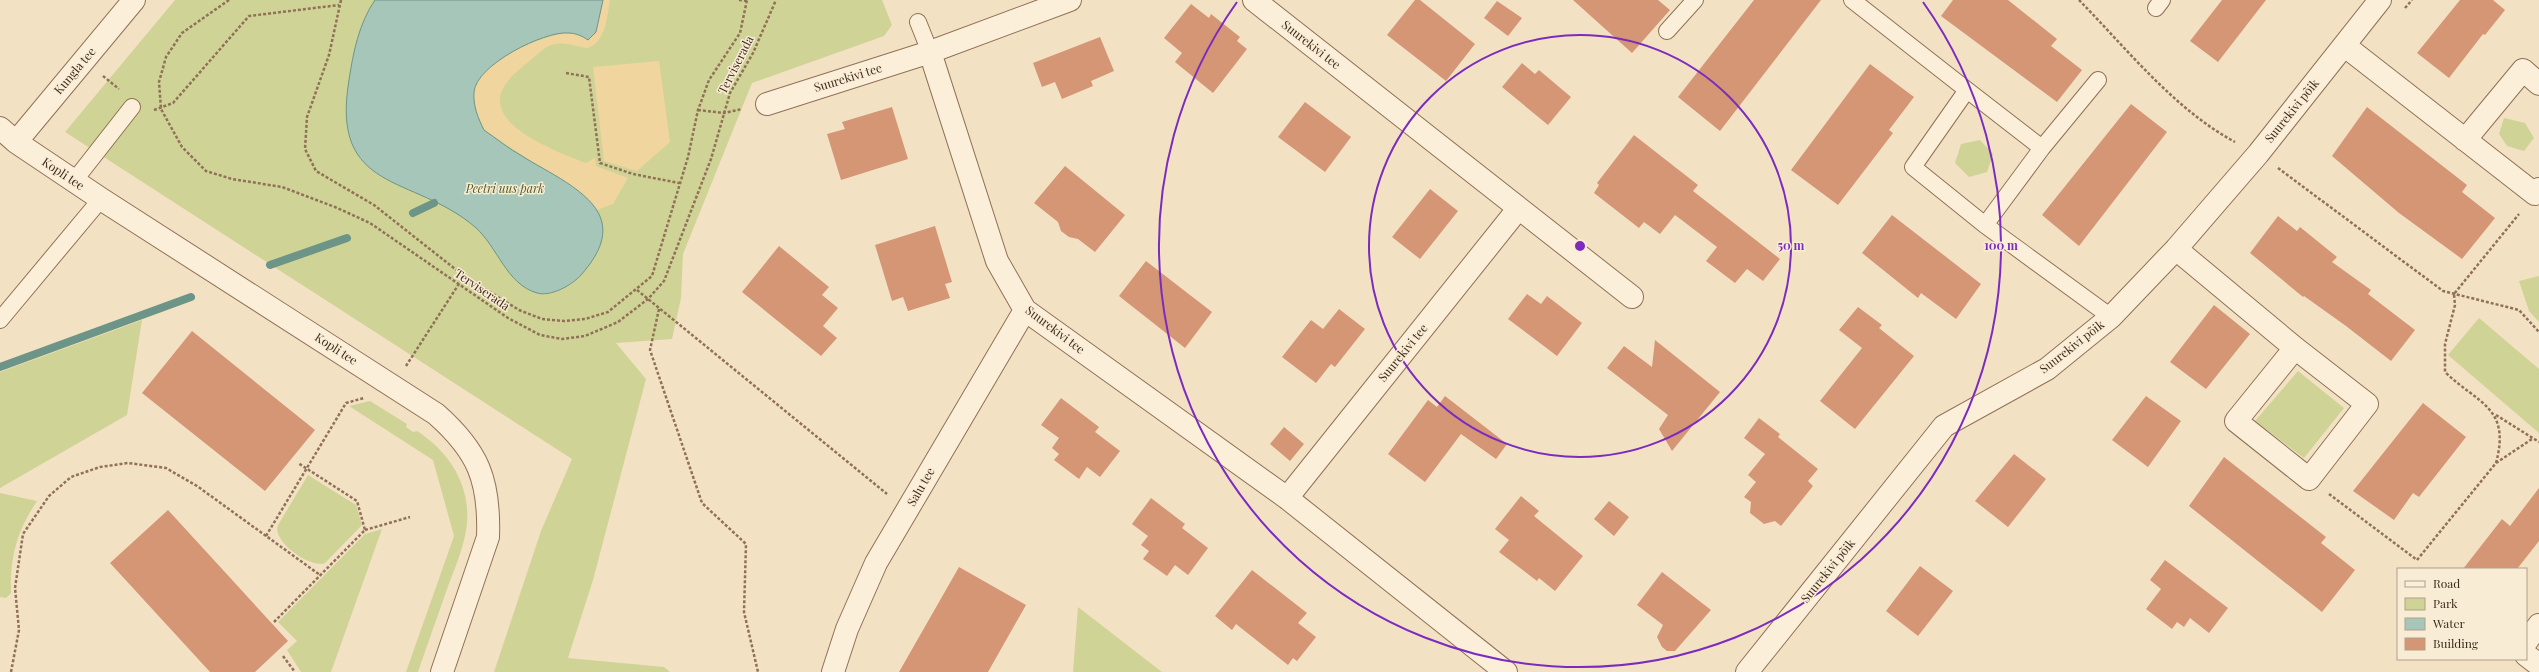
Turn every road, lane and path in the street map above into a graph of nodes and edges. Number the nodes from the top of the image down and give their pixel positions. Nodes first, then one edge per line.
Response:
1 (134, 0) edge
2 (229, 0) edge
3 (341, 0) edge
4 (739, 0) edge
5 (776, 0) edge
6 (1070, 0) edge
7 (1254, 0) edge
8 (1695, 0) edge
9 (1852, 0) edge
10 (2079, 0) edge
11 (2380, 0) edge
12 (747, 1) edge
13 (339, 5) junction
14 (918, 22) dead end
15 (1667, 31) dead end
16 (2345, 46) junction
17 (930, 52) junction
18 (84, 60) junction
19 (566, 73) dead end
20 (2098, 80) dead end
21 (2539, 84) edge
22 (1967, 90) junction
23 (124, 93) dead end
24 (766, 104) joint
25 (139, 109) joint
26 (161, 109) junction
27 (698, 110) junction
28 (724, 113) junction
29 (8, 135) edge
30 (2465, 140) junction
31 (2042, 148) junction
32 (2258, 154) junction
33 (74, 181) junction
34 (679, 183) junction
35 (2537, 192) edge
36 (101, 199) junction
37 (1518, 209) junction
38 (1985, 225) junction
39 (2176, 249) junction
40 (464, 276) junction
41 (459, 284) junction
42 (637, 290) junction
43 (2454, 294) junction
44 (1632, 297) dead end
45 (648, 299) junction
46 (660, 309) junction
47 (1025, 310) junction
48 (2111, 317) junction
49 (0, 320) edge
50 (2539, 332) edge
51 (2295, 348) junction
52 (392, 386) junction
53 (372, 396) dead end
54 (2496, 415) junction
55 (326, 434) junction
56 (329, 437) dead end
57 (2532, 439) junction
58 (2539, 442) edge
59 (298, 463) dead end
60 (2496, 463) junction
61 (307, 469) junction
62 (2309, 479) junction
63 (1287, 498) junction
64 (907, 511) junction
65 (410, 517) dead end
66 (365, 530) junction
67 (266, 536) junction
68 (320, 575) junction
69 (274, 622) dead end
70 (2539, 625) edge
71 (2527, 641) edge
72 (2527, 655) edge
73 (283, 656) dead end
74 (2539, 665) edge
75 (11, 672) edge
76 (295, 672) edge
77 (442, 672) edge
78 (758, 672) edge
79 (833, 672) edge
80 (1506, 672) edge
81 (1747, 672) edge

1 - 18 street, Kungla tee
2 - 26 path, Terviserada
3 - 13 path
4 - 12 path
5 - 28 path, Terviserada
6 - 17 street, Suurekivi tee
7 - 37 street, Suurekivi tee
8 - 15 lane
9 - 22 lane
10 - 32 path
11 - 16 street, Suurekivi põik
12 - 27 path
13 - 26 path
13 - 40 path
14 - 17 lane
16 - 30 street
16 - 32 street, Suurekivi põik
17 - 24 street, Suurekivi tee
17 - 47 street, Suurekivi tee
18 - 23 path
18 - 29 street, Kungla tee
19 - 34 path
20 - 31 lane
21 - 30 street
22 - 31 lane
22 - 38 lane
24 - 28 path
25 - 26 path
25 - 33 lane
26 - 41 path, Terviserada
27 - 28 path
27 - 34 path
28 - 45 path, Terviserada
29 - 33 street, Kopli tee
30 - 35 street
31 - 38 lane
32 - 39 street, Suurekivi põik
32 - 43 path
33 - 36 street, Kopli tee
34 - 42 path
35 - 43 path
36 - 49 lane
36 - 52 street, Kopli tee
37 - 44 street, Suurekivi tee
37 - 63 street, Suurekivi tee
38 - 48 lane
39 - 48 street, Suurekivi põik
39 - 51 street
40 - 41 path
40 - 42 path
41 - 45 path, Terviserada
41 - 52 path
42 - 45 path
43 - 50 path
43 - 54 path
45 - 46 path
46 - 64 path
46 - 78 path
47 - 63 street, Suurekivi tee
47 - 64 street, Salu tee
48 - 81 street, Suurekivi põik
51 - 62 street
51 - 62 street
52 - 77 street, Kopli tee
53 - 55 path
54 - 57 path
54 - 60 path
55 - 56 path
55 - 61 path
57 - 58 path
57 - 60 path
59 - 61 path
60 - 62 path
61 - 66 path
61 - 67 path
63 - 80 street, Suurekivi tee
64 - 79 street, Salu tee
65 - 66 path
66 - 68 path
67 - 68 path
67 - 75 path
68 - 69 path
70 - 71 street
72 - 74 street
73 - 76 path

